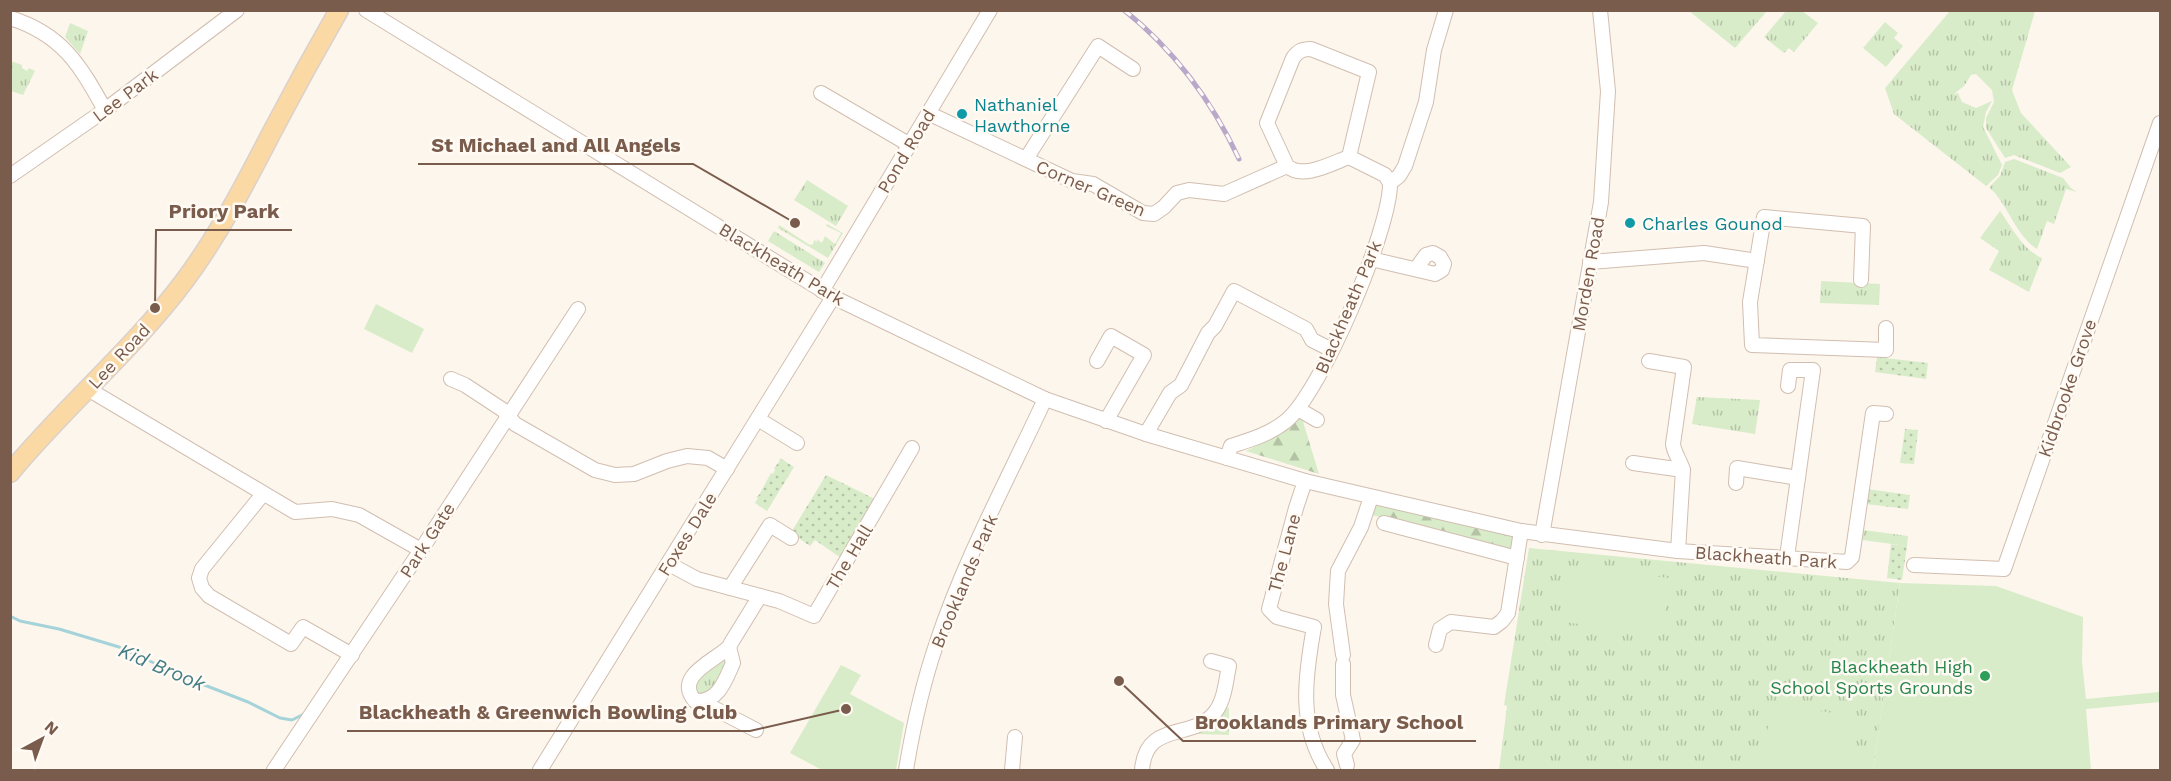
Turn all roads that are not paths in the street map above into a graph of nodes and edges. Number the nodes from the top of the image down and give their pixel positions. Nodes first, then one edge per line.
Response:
1 (237, 10) edge
2 (339, 10) edge
3 (366, 10) edge
4 (990, 10) edge
5 (1446, 10) edge
6 (1600, 10) edge
7 (10, 18) edge
8 (1133, 69) dead end
9 (821, 93) dead end
10 (105, 110) junction
11 (928, 113) junction
12 (2160, 123) edge
13 (910, 145) junction
14 (1349, 157) junction
15 (1026, 159) junction
16 (1287, 166) junction
17 (10, 176) edge
18 (1390, 183) junction
19 (1371, 259) junction
20 (1757, 261) junction
21 (1590, 262) junction
22 (1416, 269) dead end
23 (1861, 280) dead end
24 (827, 294) junction
25 (578, 309) dead end
26 (1886, 328) dead end
27 (1332, 350) junction
28 (1097, 361) dead end
29 (1648, 361) dead end
30 (451, 379) dead end
31 (1788, 386) dead end
32 (88, 389) junction
33 (1046, 399) junction
34 (1298, 409) junction
35 (1886, 414) dead end
36 (508, 415) junction
37 (758, 419) junction
38 (1317, 420) dead end
39 (1106, 421) junction
40 (1146, 434) junction
41 (797, 443) dead end
42 (912, 448) dead end
43 (1227, 458) junction
44 (1633, 463) dead end
45 (727, 469) junction
46 (1683, 470) junction
47 (10, 473) edge
48 (1798, 478) junction
49 (1305, 481) junction
50 (1736, 483) dead end
51 (263, 494) junction
52 (1371, 497) junction
53 (1384, 523) dead end
54 (1521, 531) junction
55 (1542, 535) junction
56 (791, 538) dead end
57 (422, 550) junction
58 (1678, 551) junction
59 (1787, 557) junction
60 (1517, 558) junction
61 (669, 564) junction
62 (1914, 565) dead end
63 (730, 588) junction
64 (760, 596) junction
65 (1436, 645) dead end
66 (729, 647) junction
67 (352, 655) junction
68 (1211, 661) dead end
69 (702, 702) junction
70 (756, 730) dead end
71 (1015, 737) dead end
72 (1347, 765) dead end
73 (274, 771) edge
74 (540, 771) edge
75 (906, 771) edge
76 (1012, 771) edge
77 (1142, 771) edge
78 (1327, 771) edge

1 - 10 street, Lee Park
2 - 32 main road, Lee Road
3 - 24 street, Blackheath Park
4 - 11 street, Pond Road
5 - 18 street
6 - 21 street, Morden Road
7 - 10 street
8 - 15 street
9 - 13 street
10 - 17 street, Lee Park
11 - 13 street, Pond Road
11 - 15 street, Corner Green
12 - 62 street, Kidbrooke Grove
13 - 24 street, Pond Road
14 - 16 street
14 - 16 street
14 - 18 street
15 - 16 street, Corner Green
18 - 19 street, Blackheath Park
19 - 22 street
19 - 27 street, Blackheath Park
20 - 21 street
20 - 23 street
20 - 26 street
21 - 55 street, Morden Road
24 - 33 street, Blackheath Park
24 - 37 street, Foxes Dale
25 - 36 street, Park Gate
27 - 34 street, Blackheath Park
27 - 40 street
28 - 39 street
29 - 46 street
30 - 36 street
31 - 48 street
32 - 47 main road, Lee Road
32 - 51 street
33 - 39 street, Blackheath Park
33 - 75 street, Brooklands Park
34 - 38 street
34 - 43 street, Blackheath Park
35 - 59 street, Blackheath Park
36 - 45 street
36 - 57 street, Park Gate
37 - 41 street
37 - 45 street, Foxes Dale
39 - 40 street, Blackheath Park
40 - 43 street, Blackheath Park
42 - 64 street, The Hall
43 - 49 street, Blackheath Park
44 - 46 street
45 - 61 street, Foxes Dale
46 - 58 street
48 - 50 street
48 - 59 street
49 - 52 street, Blackheath Park
49 - 78 street, The Lane
51 - 57 street
51 - 67 street
52 - 54 street, Blackheath Park
52 - 72 street
53 - 60 street
54 - 55 street, Blackheath Park
54 - 60 street
55 - 58 street, Blackheath Park
56 - 63 street
57 - 67 street, Park Gate
58 - 59 street, Blackheath Park
60 - 65 street
61 - 63 street, The Hall
61 - 74 street, Foxes Dale
63 - 64 street, The Hall
64 - 66 street
66 - 69 street
66 - 69 street
67 - 73 street, Park Gate
68 - 77 street
69 - 70 street
71 - 76 street

